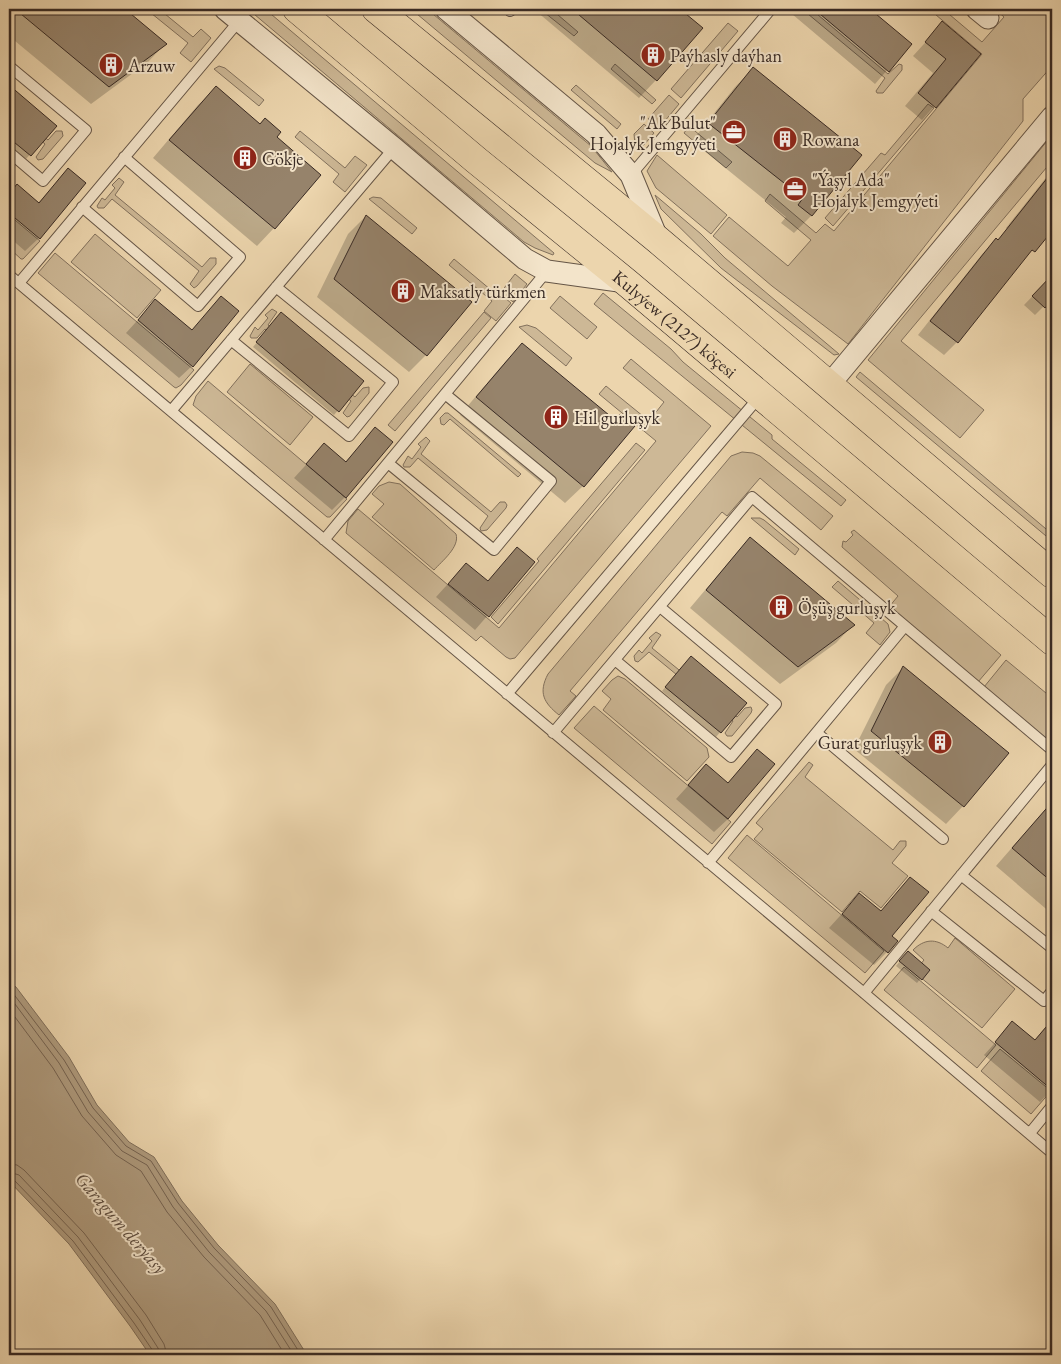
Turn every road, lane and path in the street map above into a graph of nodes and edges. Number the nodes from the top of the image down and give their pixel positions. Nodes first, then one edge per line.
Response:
1 (297, 9) edge
2 (376, 9) edge
3 (446, 9) edge
4 (771, 9) edge
5 (232, 15) edge
6 (9, 66) edge
7 (1052, 117) edge
8 (394, 148) junction
9 (9, 152) edge
10 (124, 158) junction
11 (631, 175) junction
12 (82, 207) junction
13 (658, 240) junction
14 (548, 271) junction
15 (9, 275) edge
16 (626, 282) junction
17 (18, 283) junction
18 (276, 287) junction
19 (231, 340) junction
20 (830, 385) junction
21 (445, 394) junction
22 (760, 396) junction
23 (171, 411) junction
24 (388, 463) junction
25 (324, 540) junction
26 (1052, 574) edge
27 (660, 607) junction
28 (905, 626) junction
29 (1052, 641) edge
30 (615, 660) junction
31 (507, 694) junction
32 (554, 733) junction
33 (817, 733) junction
34 (1052, 750) edge
35 (1052, 765) edge
36 (943, 839) dead end
37 (708, 862) junction
38 (961, 875) junction
39 (931, 911) junction
40 (1052, 948) edge
41 (1052, 990) edge
42 (864, 993) junction
43 (1052, 1106) edge
44 (1030, 1133) junction
45 (1052, 1152) edge

1 - 16 highway, Kulyýew (2127) köçesi
2 - 13 highway
3 - 11 street
4 - 11 lane
5 - 8 street
5 - 10 lane
6 - 9 lane
7 - 20 street
8 - 14 street
8 - 18 lane
10 - 12 lane
10 - 12 lane
11 - 13 street
12 - 17 lane
13 - 20 highway
14 - 16 street
14 - 21 lane
15 - 17 lane
16 - 22 highway, Kulyýew (2127) köçesi
17 - 23 lane
18 - 19 lane
18 - 19 lane
19 - 23 lane
20 - 26 highway
21 - 24 lane
21 - 24 lane
22 - 29 highway, Kulyýew (2127) köçesi
22 - 31 lane
23 - 25 lane
24 - 25 lane
25 - 31 lane
27 - 28 lane
27 - 30 lane
27 - 30 lane
28 - 33 lane
28 - 34 lane
30 - 32 lane
31 - 32 lane
32 - 37 lane
33 - 36 lane
33 - 37 lane
35 - 38 lane
37 - 42 lane
38 - 39 lane
38 - 40 lane
39 - 41 lane
39 - 42 lane
42 - 44 lane
43 - 44 lane
44 - 45 lane

